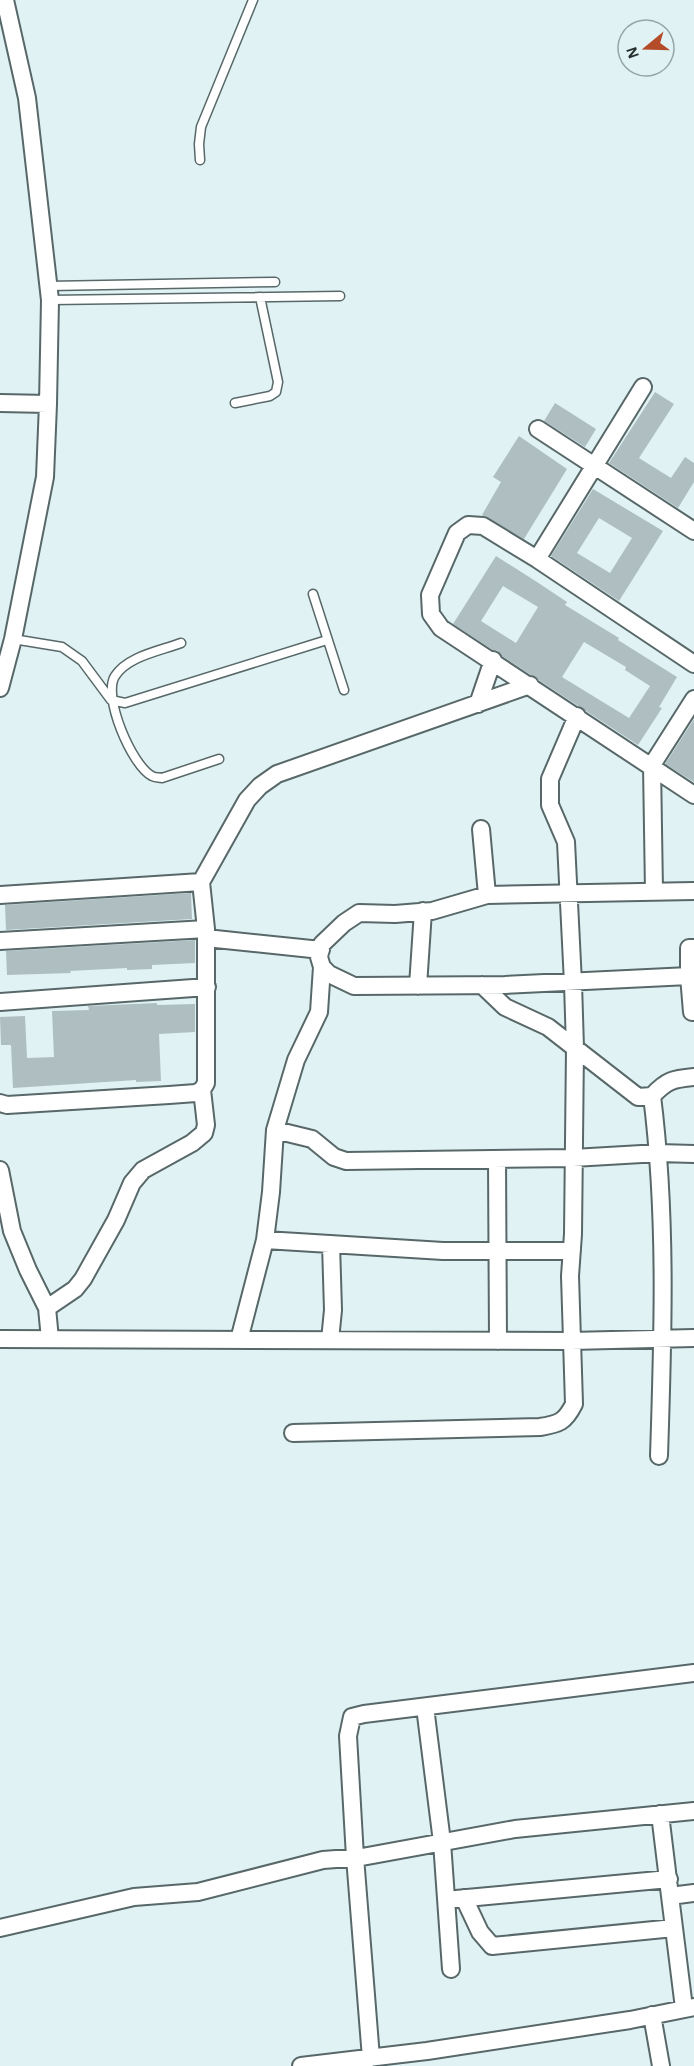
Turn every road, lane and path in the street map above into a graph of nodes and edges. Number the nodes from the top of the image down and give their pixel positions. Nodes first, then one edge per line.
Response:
1 (5, 0) edge
2 (253, 0) edge
3 (200, 160) dead end
4 (275, 282) dead end
5 (49, 293) junction
6 (340, 296) dead end
7 (260, 297) junction
8 (643, 387) dead end
9 (0, 403) edge
10 (235, 403) dead end
11 (48, 404) junction
12 (538, 429) dead end
13 (595, 467) junction
14 (694, 531) edge
15 (537, 559) junction
16 (313, 594) dead end
17 (13, 639) junction
18 (327, 640) junction
19 (181, 643) dead end
20 (493, 660) junction
21 (694, 664) edge
22 (530, 685) junction
23 (0, 688) edge
24 (344, 690) dead end
25 (694, 699) edge
26 (111, 700) junction
27 (478, 704) junction
28 (577, 716) junction
29 (219, 759) dead end
30 (652, 765) junction
31 (694, 795) edge
32 (481, 829) dead end
33 (201, 882) junction
34 (694, 891) edge
35 (654, 892) junction
36 (567, 893) junction
37 (0, 895) edge
38 (487, 895) junction
39 (423, 912) junction
40 (206, 934) junction
41 (0, 941) edge
42 (694, 948) edge
43 (321, 959) junction
44 (689, 976) junction
45 (573, 983) junction
46 (482, 985) junction
47 (418, 986) junction
48 (207, 987) junction
49 (0, 1002) edge
50 (694, 1012) edge
51 (575, 1048) junction
52 (694, 1077) edge
53 (202, 1090) junction
54 (652, 1096) junction
55 (0, 1103) edge
56 (276, 1130) junction
57 (659, 1153) junction
58 (694, 1154) edge
59 (573, 1158) junction
60 (497, 1159) junction
61 (0, 1170) edge
62 (265, 1240) junction
63 (331, 1244) junction
64 (498, 1251) junction
65 (572, 1251) junction
66 (47, 1308) junction
67 (663, 1338) junction
68 (694, 1338) edge
69 (0, 1339) edge
70 (50, 1339) junction
71 (239, 1340) junction
72 (330, 1340) junction
73 (498, 1341) junction
74 (571, 1341) junction
75 (293, 1433) dead end
76 (659, 1456) dead end
77 (694, 1673) edge
78 (425, 1707) junction
79 (694, 1811) edge
80 (660, 1814) junction
81 (442, 1842) junction
82 (355, 1857) junction
83 (669, 1879) junction
84 (694, 1893) edge
85 (670, 1896) junction
86 (464, 1898) junction
87 (446, 1900) junction
88 (0, 1928) edge
89 (674, 1928) junction
90 (451, 1969) dead end
91 (689, 2008) edge
92 (652, 2015) junction
93 (371, 2058) junction
94 (435, 2058) edge
95 (301, 2066) edge
96 (662, 2066) edge

1 - 5 street
2 - 3 lane
4 - 5 lane
5 - 7 lane
5 - 11 street
6 - 7 lane
7 - 10 lane
8 - 13 street
9 - 11 street
11 - 17 street
12 - 13 street
13 - 14 street
13 - 15 street
15 - 20 street
15 - 21 street
16 - 18 lane
17 - 23 street
17 - 26 lane
18 - 24 lane
18 - 26 lane
19 - 26 lane
20 - 22 street
20 - 27 street
22 - 27 street
22 - 28 street
25 - 30 street
26 - 29 lane
27 - 33 street
28 - 30 street
28 - 36 street
30 - 31 street
30 - 35 street
32 - 38 street
33 - 37 street
33 - 40 street
34 - 35 street
35 - 36 street
36 - 38 street
36 - 45 street
38 - 39 street
39 - 43 street
39 - 47 street
40 - 41 street
40 - 43 street
40 - 48 street
42 - 44 street
43 - 47 street
43 - 56 street
44 - 45 street
44 - 50 street
45 - 46 street
45 - 51 street
46 - 47 street
46 - 51 street
48 - 49 street
48 - 53 street
51 - 54 street
51 - 59 street
52 - 54 street
53 - 55 street
53 - 66 street
54 - 57 street
56 - 60 street
56 - 62 street
57 - 58 street
57 - 59 street
57 - 67 street
59 - 60 street
59 - 65 street
60 - 64 street
61 - 66 street
62 - 63 street
62 - 71 street
63 - 64 street
63 - 72 street
64 - 65 street
64 - 73 street
65 - 74 street
66 - 70 street
67 - 68 street
67 - 74 street
67 - 76 street
69 - 70 street
70 - 71 street
71 - 72 street
72 - 73 street
73 - 74 street
74 - 75 street
77 - 78 street
78 - 81 street
78 - 82 street
79 - 80 street
80 - 81 street
80 - 83 street
81 - 82 street
81 - 87 street
82 - 88 street
82 - 93 street
83 - 85 street
83 - 86 street
84 - 85 street
85 - 89 street
86 - 87 street
86 - 89 street
87 - 90 street
89 - 91 street
91 - 92 street
92 - 94 street
92 - 96 street
93 - 94 street
93 - 95 street

